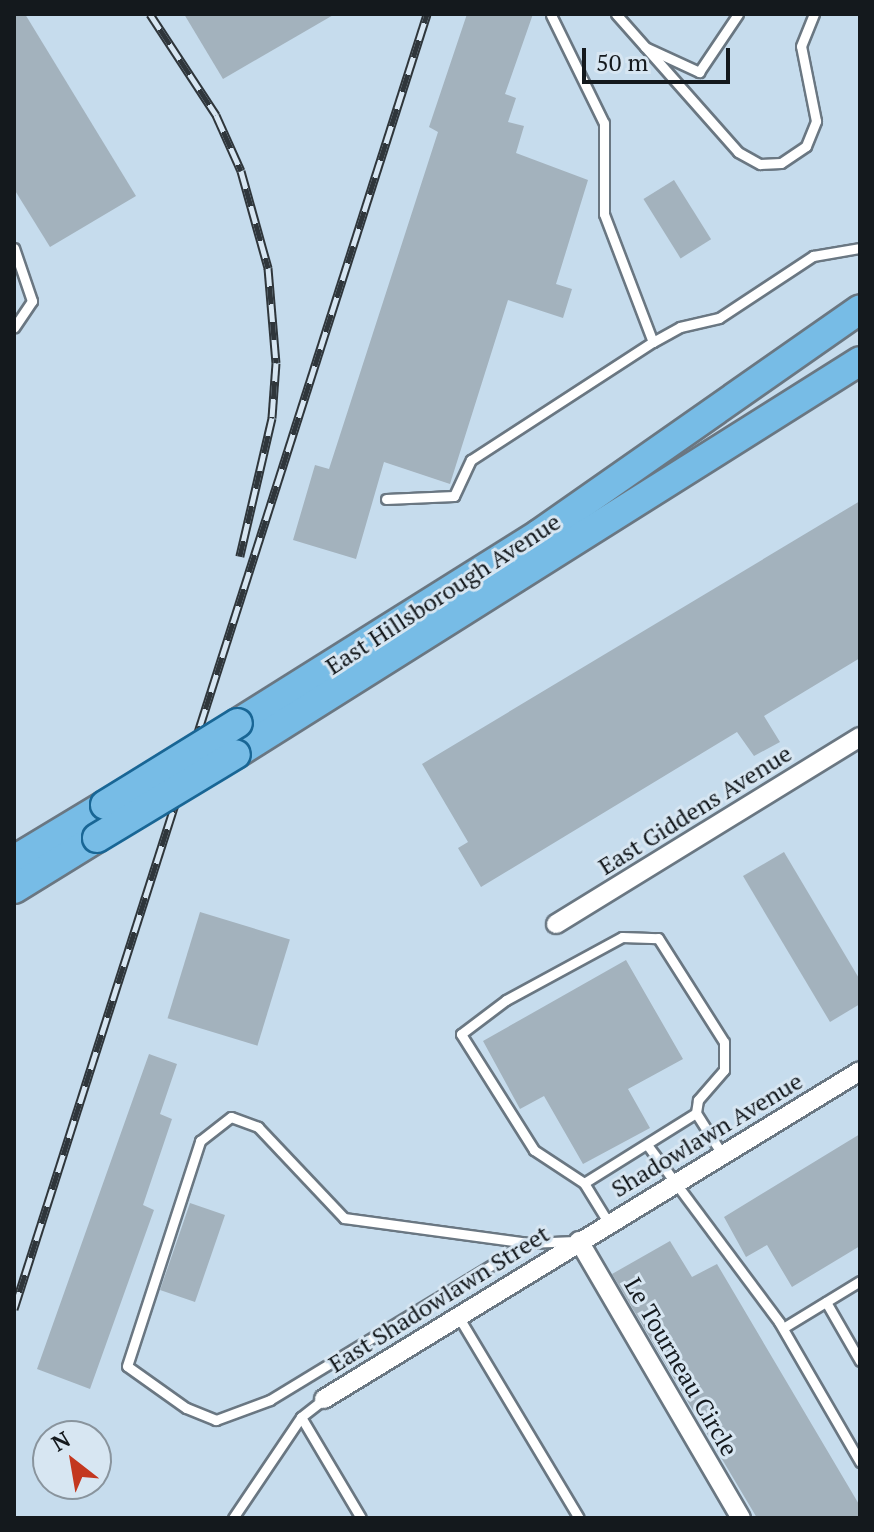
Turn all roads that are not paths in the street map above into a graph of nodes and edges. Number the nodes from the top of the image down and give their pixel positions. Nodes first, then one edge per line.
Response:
1 (616, 14) edge
2 (738, 14) edge
3 (814, 14) edge
4 (551, 15) edge
5 (638, 44) junction
6 (14, 248) edge
7 (860, 248) edge
8 (860, 309) edge
9 (14, 328) edge
10 (653, 342) junction
11 (860, 361) edge
12 (386, 499) dead end
13 (860, 737) edge
14 (14, 860) edge
15 (14, 889) edge
16 (556, 924) dead end
17 (860, 1071) edge
18 (696, 1113) junction
19 (648, 1146) junction
20 (722, 1154) junction
21 (584, 1183) junction
22 (675, 1183) junction
23 (608, 1222) junction
24 (579, 1241) junction
25 (528, 1243) junction
26 (860, 1281) edge
27 (826, 1302) junction
28 (458, 1316) junction
29 (783, 1328) junction
30 (860, 1361) edge
31 (324, 1399) joint
32 (301, 1417) junction
33 (860, 1462) edge
34 (233, 1518) edge
35 (361, 1518) edge
36 (579, 1518) edge
37 (741, 1518) edge

1 - 5 lane
2 - 5 lane
3 - 5 lane
4 - 10 lane
6 - 9 lane
7 - 10 lane
8 - 14 main road, East Hillsborough Avenue, bridge
10 - 12 lane
11 - 15 main road, East Hillsborough Avenue, bridge
13 - 16 street, East Giddens Avenue
17 - 20 street, Shadowlawn Avenue
18 - 19 lane
18 - 20 lane
18 - 21 lane
19 - 21 lane
19 - 22 lane
20 - 22 street, Shadowlawn Avenue
21 - 23 lane
22 - 23 street, Shadowlawn Avenue
22 - 29 lane
23 - 24 street, Shadowlawn Avenue
24 - 25 lane
24 - 28 street, East Shadowlawn Street
24 - 37 street, Le Tourneau Circle
25 - 25 lane
26 - 27 lane
27 - 29 lane
27 - 30 lane
28 - 31 street, East Shadowlawn Street
28 - 36 lane
29 - 33 lane
31 - 32 lane
32 - 34 lane
32 - 35 lane

